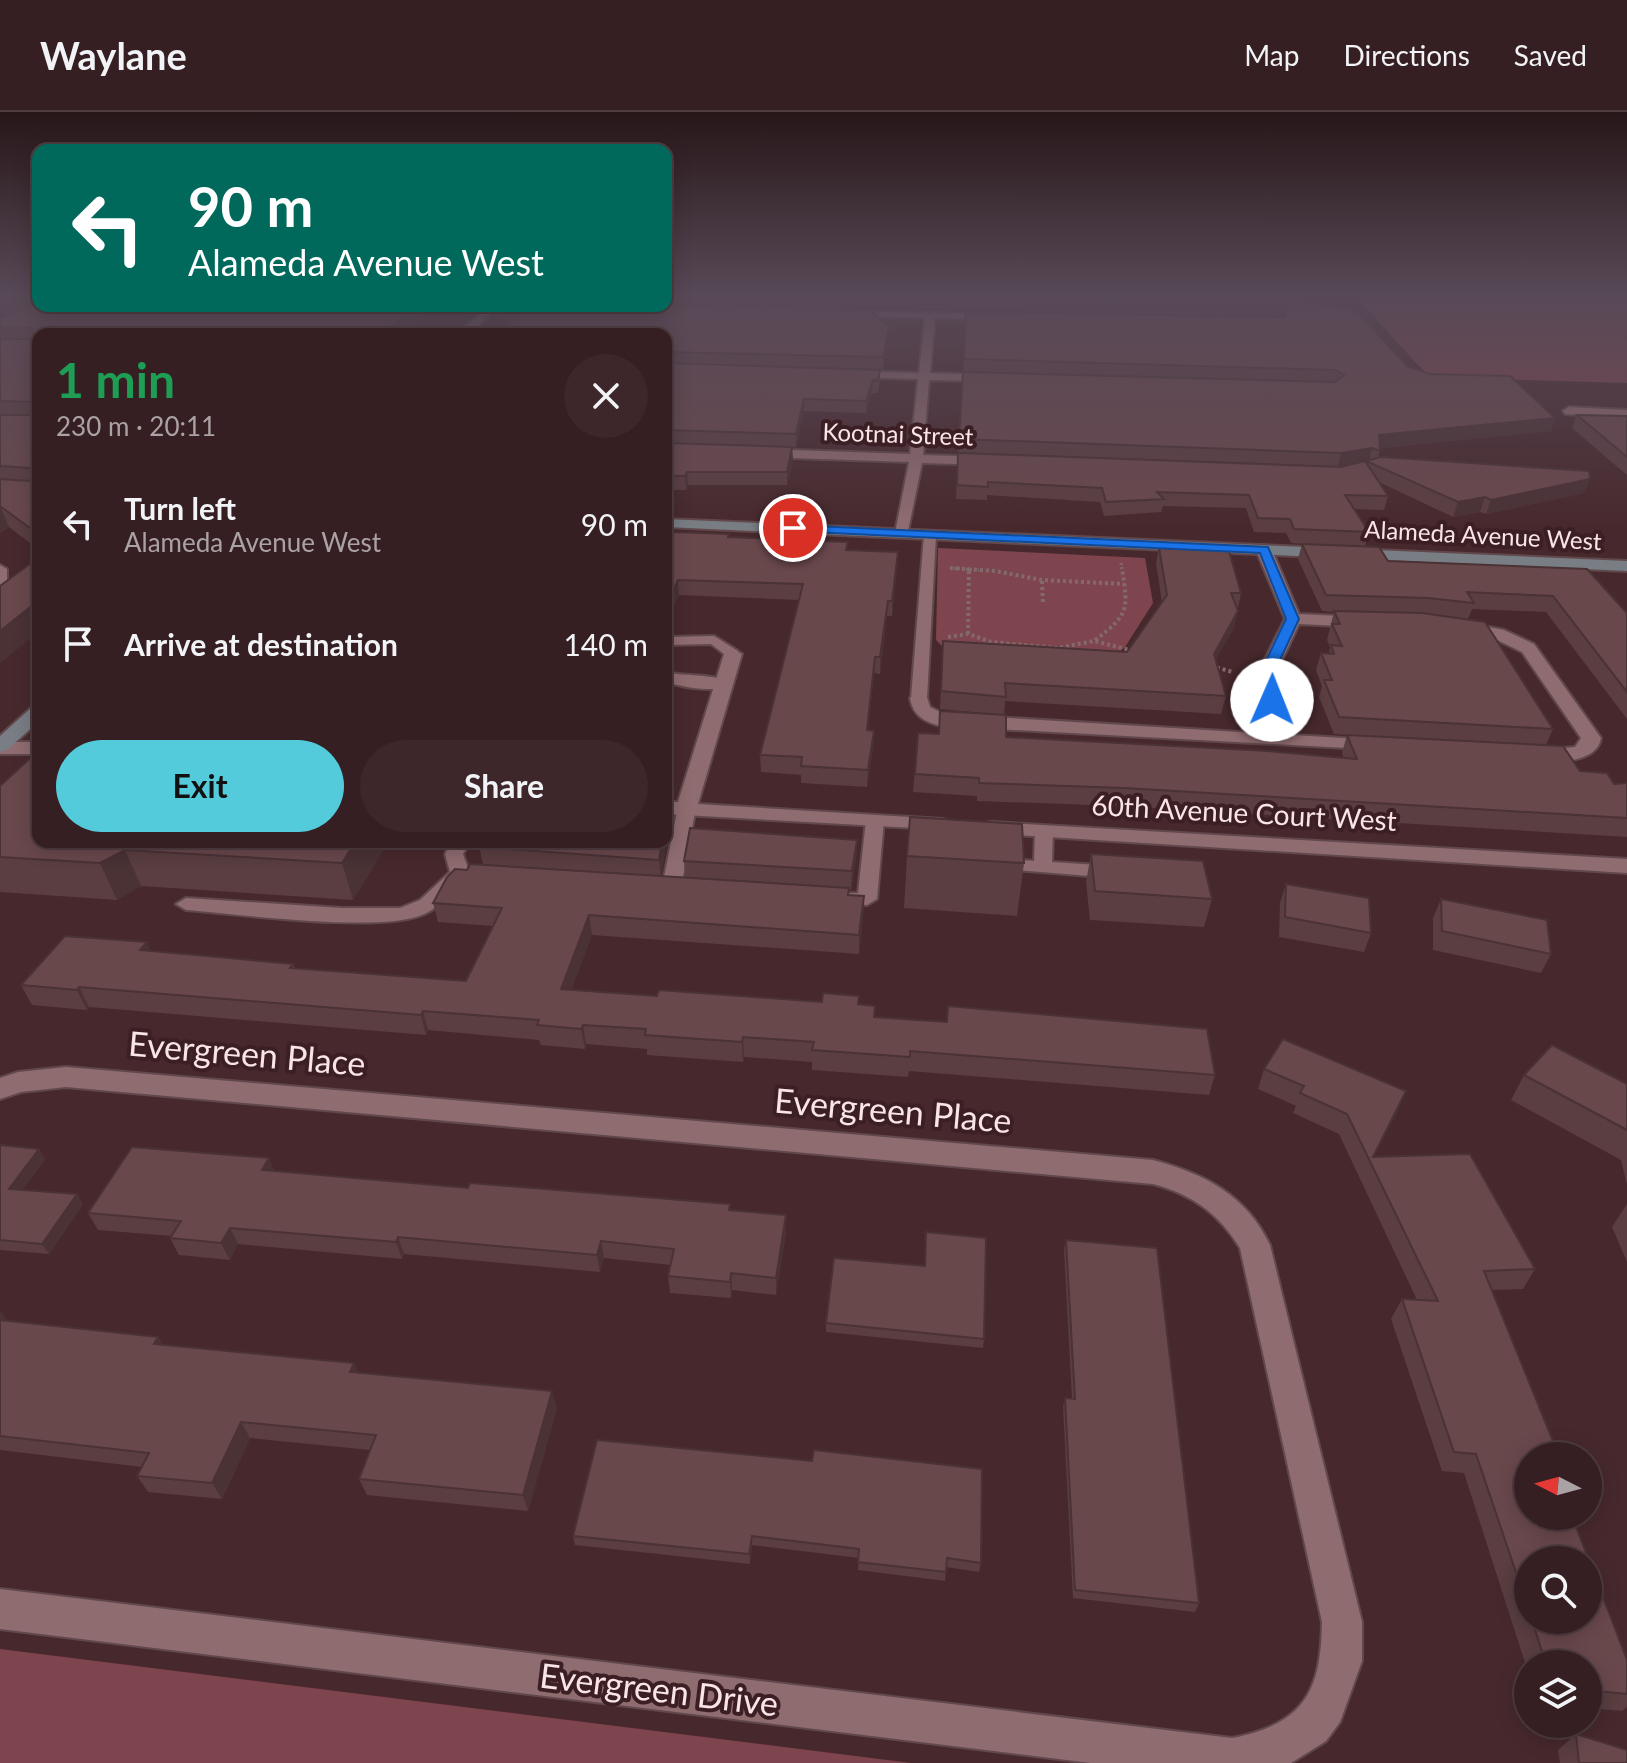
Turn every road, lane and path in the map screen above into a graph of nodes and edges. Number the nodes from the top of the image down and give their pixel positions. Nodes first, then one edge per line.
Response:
1 (836, 374) edge
2 (925, 376) junction
3 (1004, 379) edge
4 (1569, 411) dead end
5 (1627, 414) edge
6 (744, 452) edge
7 (916, 458) junction
8 (1010, 461) edge
9 (672, 527) edge
10 (902, 533) junction
11 (930, 535) junction
12 (1119, 543) junction
13 (1264, 550) junction
14 (928, 567) junction
15 (0, 569) edge
16 (969, 569) junction
17 (1624, 570) edge
18 (1042, 580) junction
19 (0, 582) edge
20 (1124, 584) junction
21 (1043, 604) dead end
22 (1293, 619) junction
23 (1383, 623) edge
24 (1442, 626) edge
25 (968, 634) junction
26 (946, 637) dead end
27 (672, 641) edge
28 (1094, 641) junction
29 (733, 654) joint
30 (1144, 654) edge
31 (1206, 665) edge
32 (1233, 672) dead end
33 (672, 679) edge
34 (724, 684) junction
35 (919, 698) joint
36 (32, 718) edge
37 (1285, 741) junction
38 (0, 747) edge
39 (1391, 747) edge
40 (32, 748) edge
41 (1511, 754) edge
42 (676, 807) edge
43 (866, 819) junction
44 (1044, 832) junction
45 (458, 848) edge
46 (979, 863) edge
47 (1627, 866) edge
48 (1043, 867) junction
49 (460, 873) junction
50 (1130, 873) edge
51 (505, 876) edge
52 (639, 886) edge
53 (821, 897) edge
54 (186, 904) dead end
55 (0, 1089) edge
56 (0, 1609) edge
57 (1311, 1726) joint

1 - 2 street
2 - 3 street
2 - 7 street
4 - 5 street
6 - 7 street, Kootnai Street
7 - 8 street, Kootnai Street
7 - 10 street
9 - 10 street, Alameda Avenue West
10 - 11 street, Alameda Avenue West
11 - 12 street, Alameda Avenue West
11 - 14 lane
12 - 13 street, Alameda Avenue West
12 - 20 path
13 - 17 street, Alameda Avenue West
13 - 22 street
14 - 16 path
14 - 35 lane
15 - 19 lane
16 - 18 path
16 - 25 path
18 - 20 path
18 - 21 path
20 - 28 path
22 - 23 street
22 - 37 street
24 - 41 street
25 - 26 path
25 - 28 path
27 - 29 lane
28 - 30 path
29 - 34 street
31 - 32 path
33 - 34 lane
34 - 42 street
35 - 37 street
36 - 38 street
37 - 39 street
38 - 40 street
42 - 43 street, 60th Avenue Court West
42 - 52 lane
43 - 44 street, 60th Avenue Court West
43 - 53 lane
44 - 47 street, 60th Avenue Court West
44 - 48 lane
45 - 49 lane
46 - 48 lane
48 - 50 lane
49 - 51 lane
49 - 54 lane
55 - 57 street, Evergreen Place
56 - 57 street, Evergreen Drive

